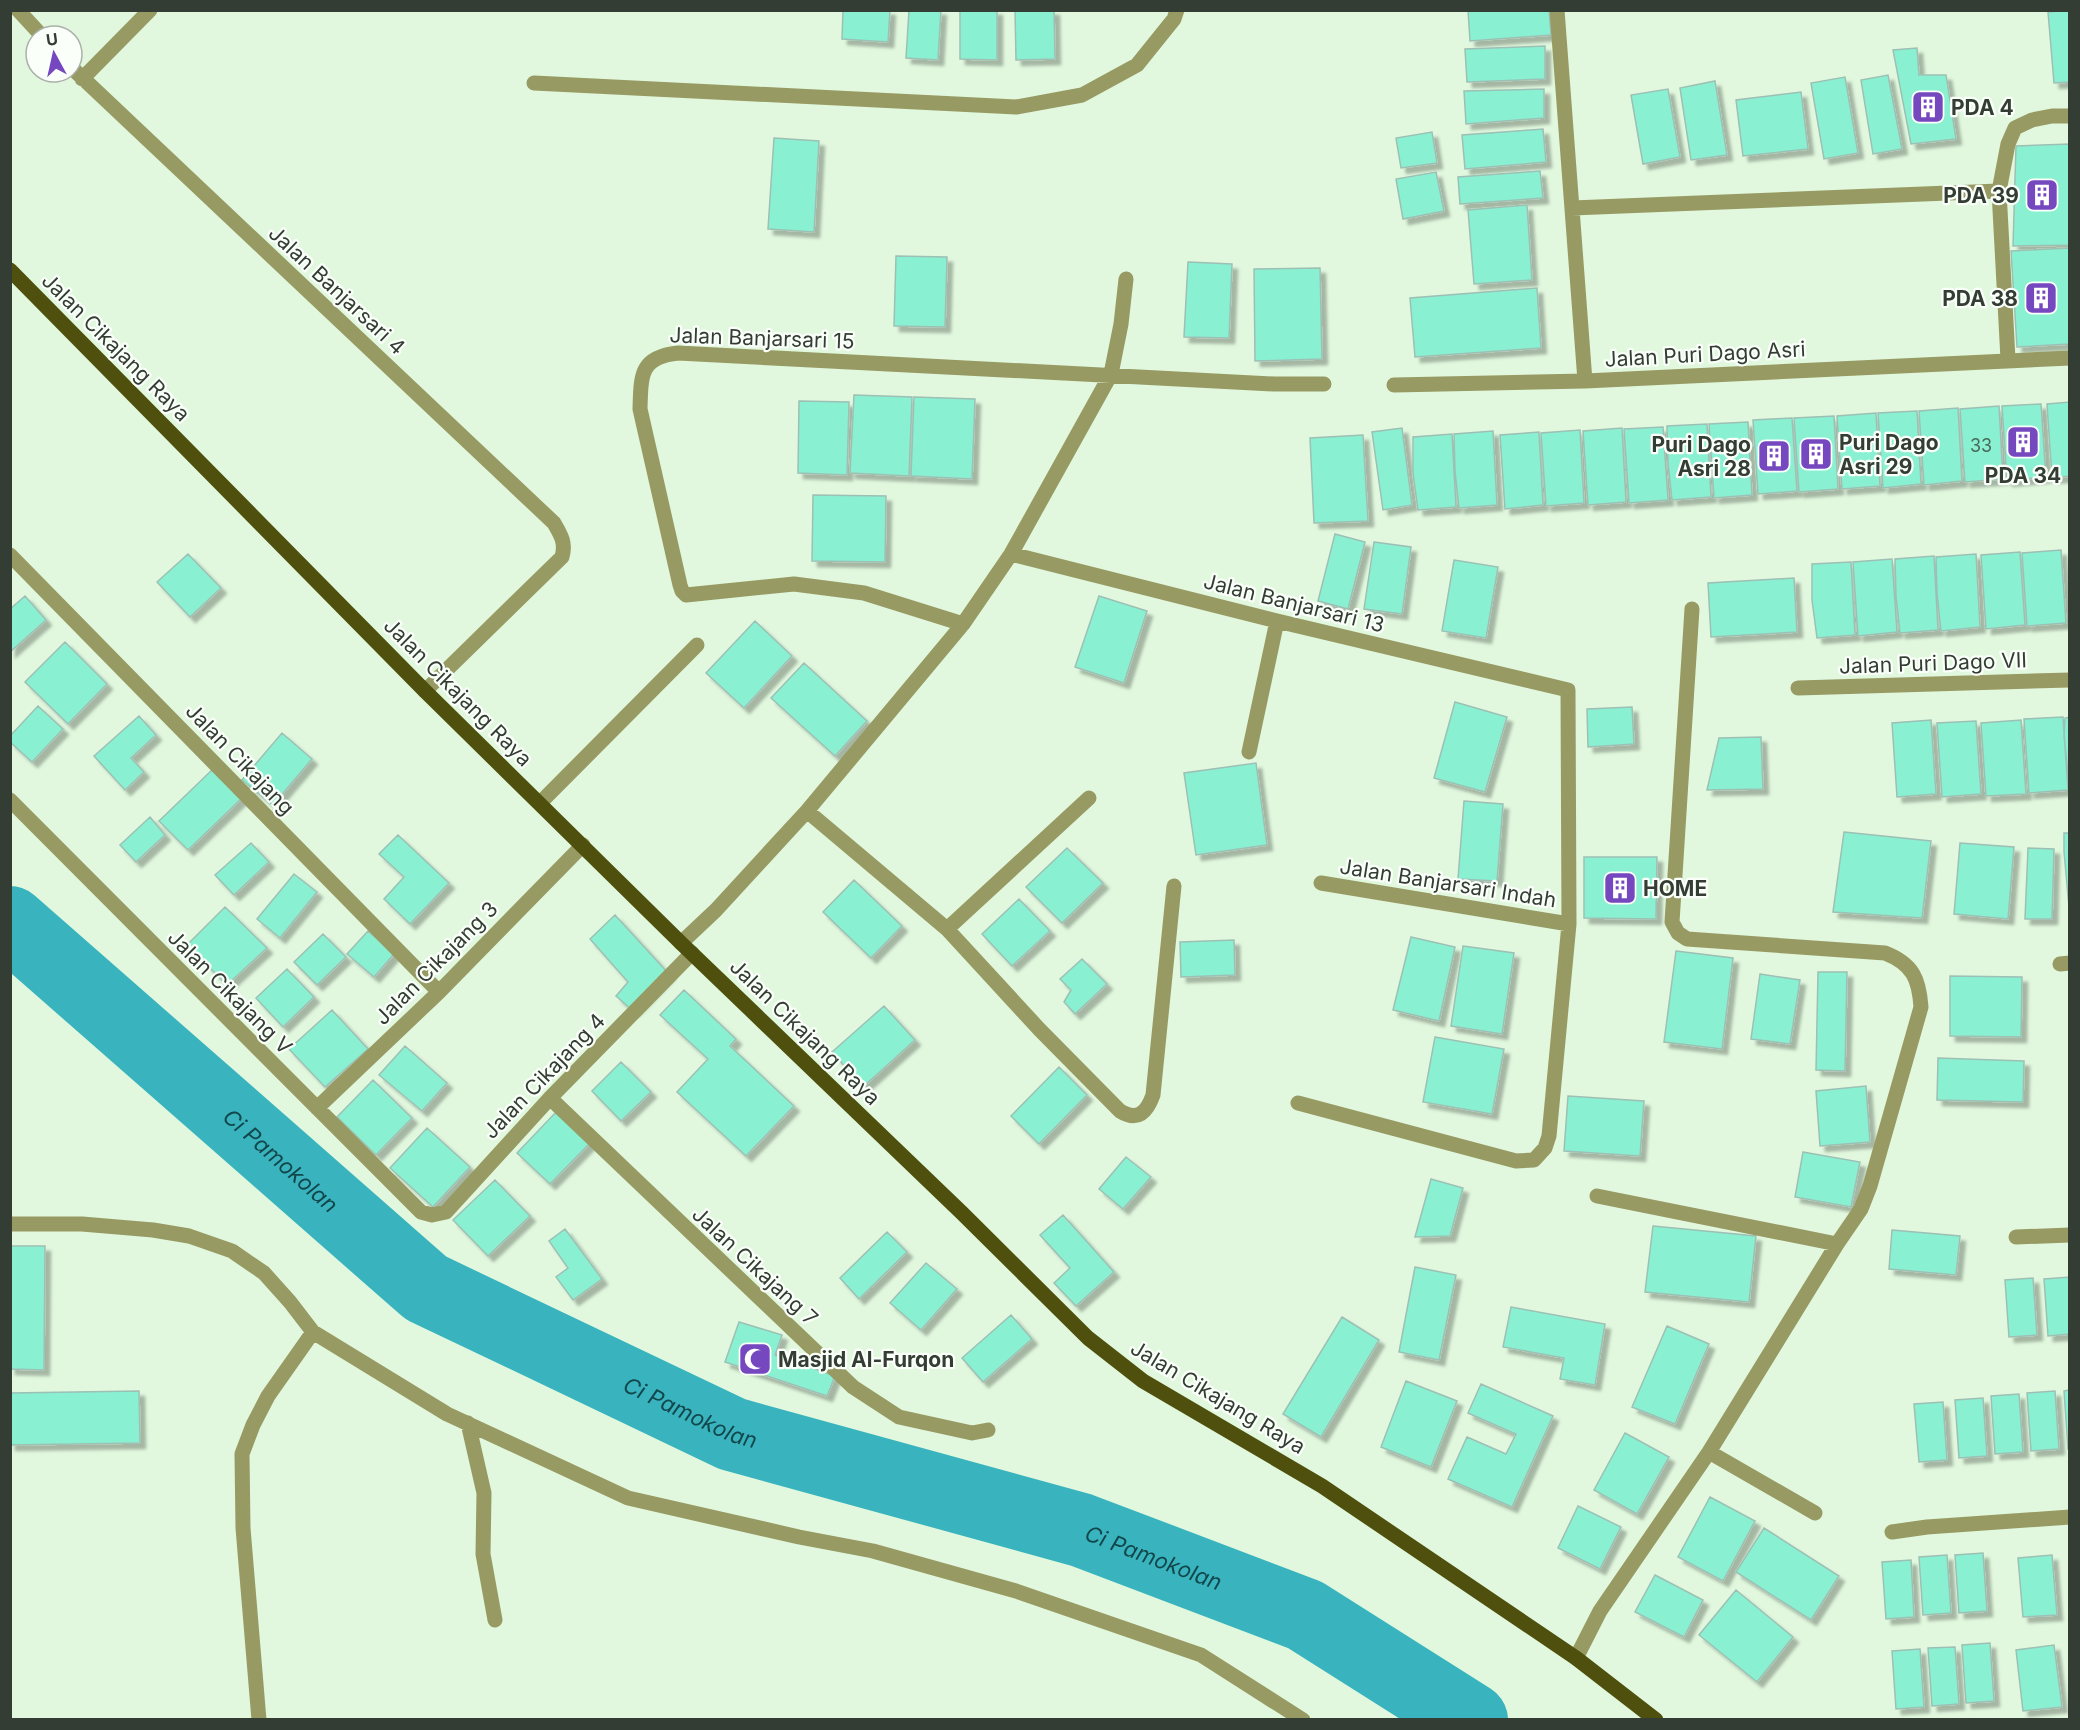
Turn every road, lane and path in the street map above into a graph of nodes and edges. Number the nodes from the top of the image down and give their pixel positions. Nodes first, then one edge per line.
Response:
1 (18, 10) edge
2 (150, 10) edge
3 (1177, 10) edge
4 (1557, 10) edge
5 (31, 24) edge
6 (84, 68) edge
7 (84, 81) edge
8 (534, 83) dead end
9 (2070, 116) edge
10 (1999, 191) junction
11 (1572, 208) junction
12 (10, 270) edge
13 (1126, 279) dead end
14 (2070, 358) edge
15 (2008, 359) junction
16 (1111, 374) junction
17 (1585, 381) junction
18 (1324, 384) dead end
19 (1394, 385) dead end
20 (1011, 554) junction
21 (10, 555) edge
22 (1692, 609) dead end
23 (1277, 621) junction
24 (963, 624) junction
25 (698, 645) dead end
26 (2070, 680) edge
27 (1798, 688) dead end
28 (1568, 690) joint
29 (425, 691) junction
30 (1249, 752) dead end
31 (1089, 798) dead end
32 (10, 800) edge
33 (540, 802) junction
34 (807, 811) junction
35 (583, 845) junction
36 (1321, 884) dead end
37 (1174, 886) dead end
38 (1569, 924) junction
39 (947, 929) junction
40 (687, 948) junction
41 (439, 992) junction
42 (550, 1098) junction
43 (1298, 1103) dead end
44 (317, 1108) junction
45 (1597, 1196) dead end
46 (421, 1212) joint
47 (10, 1224) edge
48 (2070, 1235) edge
49 (2016, 1237) dead end
50 (1837, 1244) junction
51 (313, 1332) junction
52 (468, 1423) junction
53 (988, 1430) dead end
54 (1709, 1452) junction
55 (1815, 1513) dead end
56 (2070, 1517) edge
57 (1892, 1532) dead end
58 (495, 1620) dead end
59 (1576, 1658) junction
60 (260, 1719) edge
61 (1303, 1719) edge
62 (1656, 1719) edge

1 - 5 street
2 - 6 street
3 - 8 street
4 - 11 street, Jalan Puri Dago Asri
7 - 29 street, Jalan Banjarsari 4
9 - 10 street
10 - 11 street
10 - 15 street
11 - 17 street, Jalan Puri Dago Asri
12 - 29 main road, Jalan Cikajang Raya
13 - 16 street, Jalan Cikajang 4
14 - 15 street, Jalan Puri Dago Asri
15 - 17 street, Jalan Puri Dago Asri
16 - 18 street, Jalan Banjarsari 15
16 - 20 street, Jalan Cikajang 4
16 - 24 street, Jalan Banjarsari 15
17 - 19 street
20 - 23 street, Jalan Banjarsari 13
20 - 24 street, Jalan Cikajang 4
21 - 41 street, Jalan Cikajang
22 - 50 street
23 - 28 street, Jalan Banjarsari 13
23 - 30 street
24 - 34 street, Jalan Cikajang 4
25 - 33 street
26 - 27 street, Jalan Puri Dago VII
28 - 38 street, Jalan Banjarsari Indah
29 - 33 main road, Jalan Cikajang Raya
31 - 39 street
32 - 44 street, Jalan Cikajang V
33 - 35 main road, Jalan Cikajang Raya
34 - 39 street
34 - 40 street, Jalan Cikajang 4
35 - 40 main road, Jalan Cikajang Raya
35 - 41 street, Jalan Cikajang 3
36 - 38 street, Jalan Banjarsari Indah
37 - 39 street
38 - 43 street, Jalan Banjarsari Indah
40 - 42 street, Jalan Cikajang 4
40 - 59 main road, Jalan Cikajang Raya
41 - 44 street, Jalan Cikajang 3
42 - 46 street, Jalan Cikajang 4
42 - 53 street, Jalan Cikajang 7
44 - 46 street, Jalan Cikajang V
45 - 50 street
47 - 51 street
48 - 49 street
50 - 54 street
51 - 52 street
51 - 60 street
52 - 58 street
52 - 61 street
54 - 55 street
54 - 59 street
56 - 57 street
59 - 62 main road, Jalan Cikajang Raya

